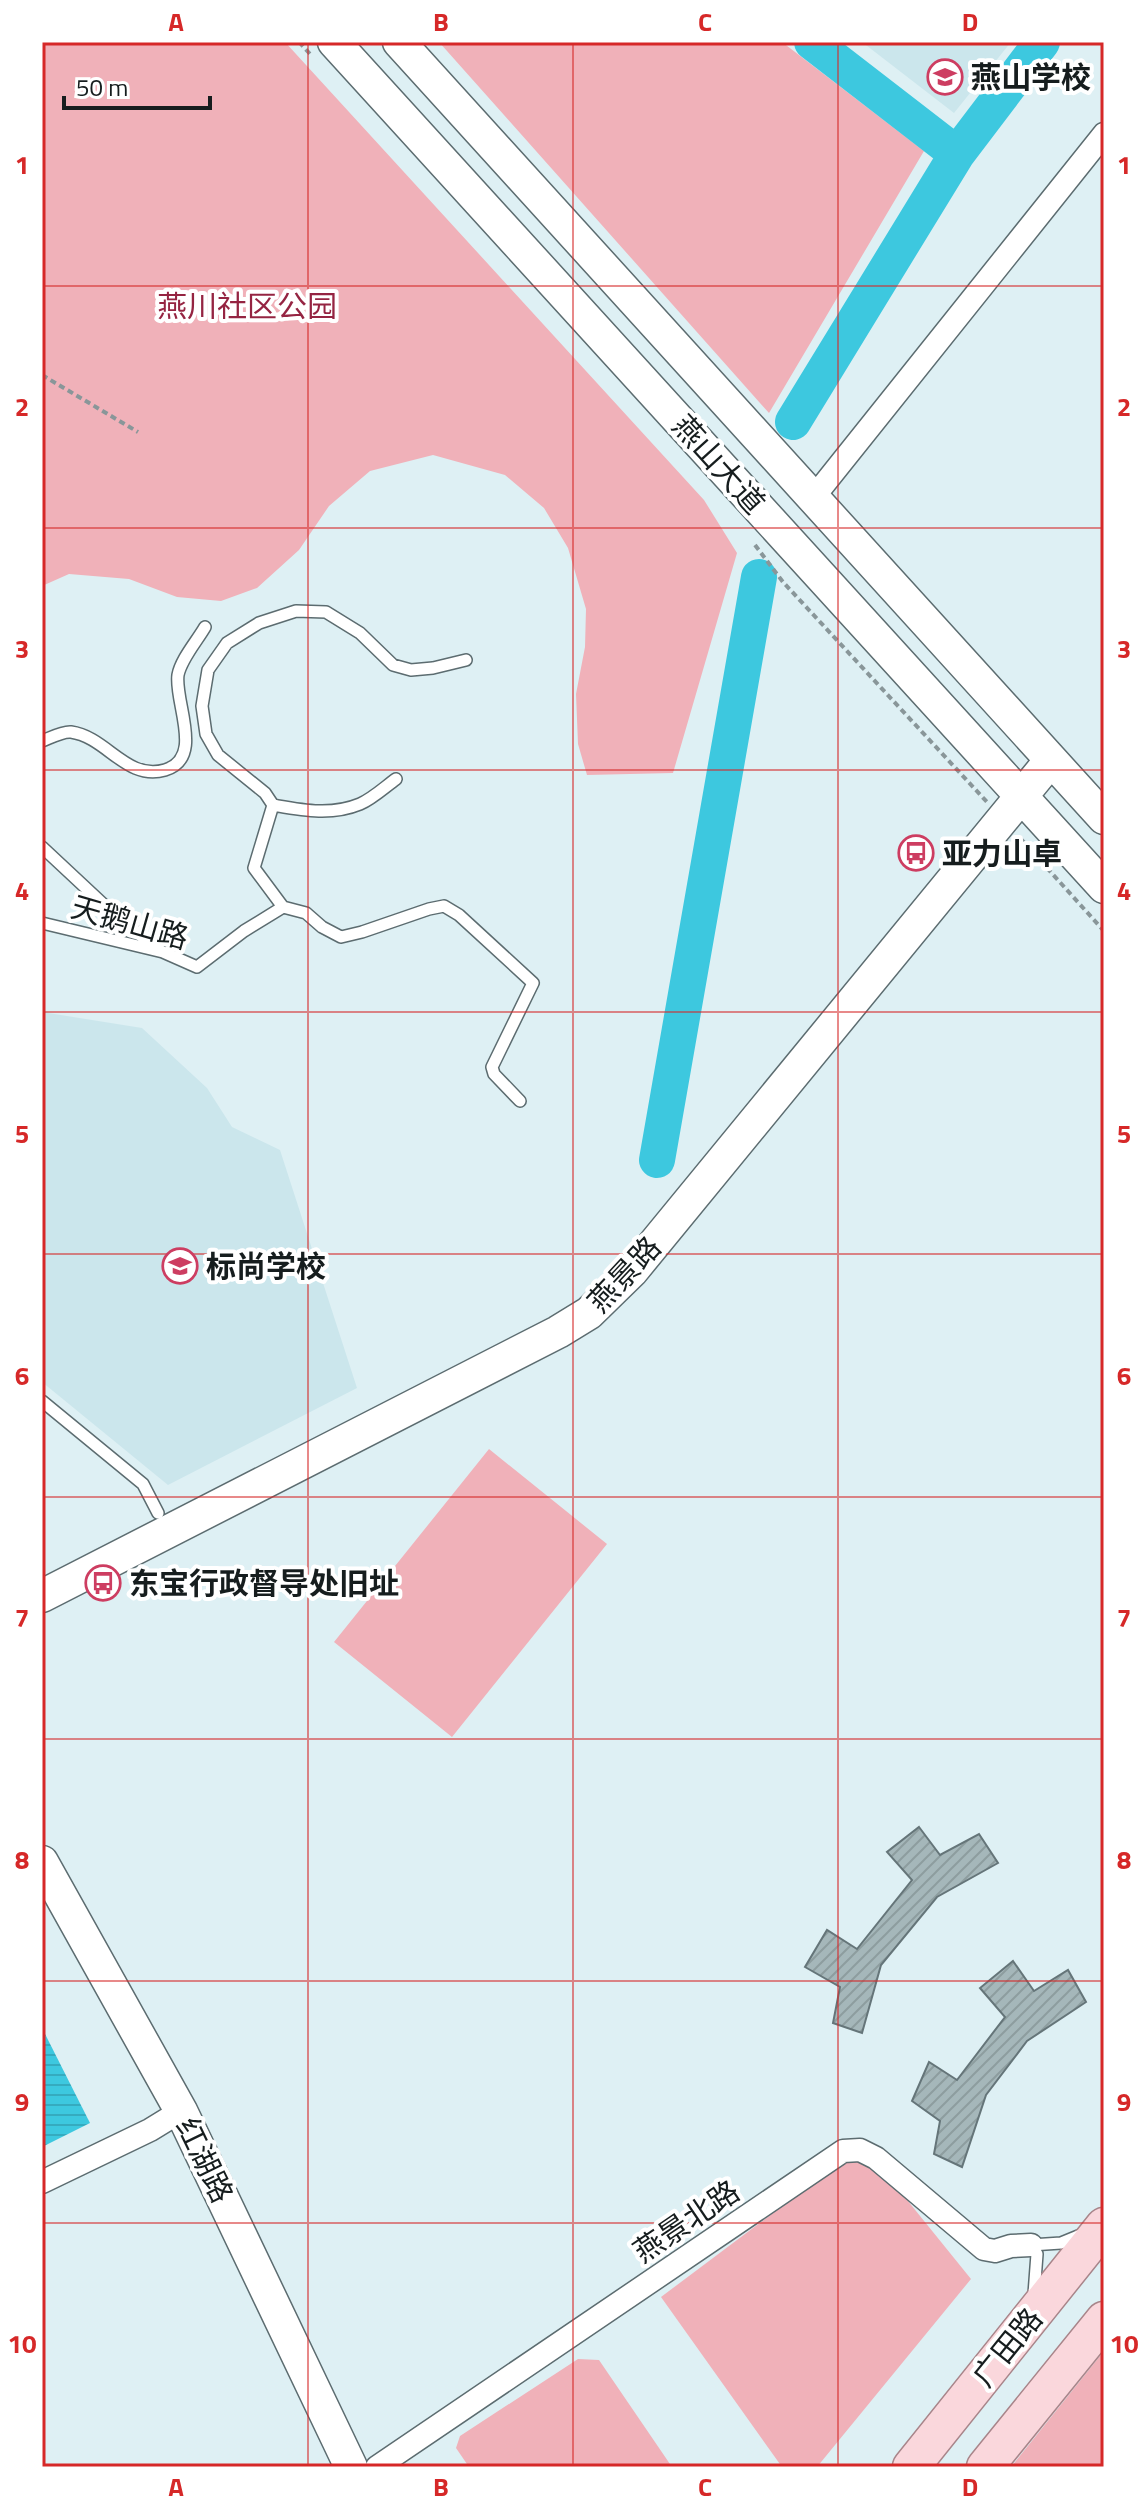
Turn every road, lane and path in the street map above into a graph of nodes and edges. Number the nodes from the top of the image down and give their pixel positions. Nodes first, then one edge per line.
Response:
1 (334, 42) edge
2 (399, 42) edge
3 (1104, 134) edge
4 (42, 375) edge
5 (138, 432) dead end
6 (813, 498) junction
7 (205, 627) dead end
8 (466, 660) dead end
9 (42, 741) edge
10 (1044, 752) junction
11 (396, 779) dead end
12 (1014, 788) junction
13 (273, 805) junction
14 (1104, 818) edge
15 (42, 847) edge
16 (1030, 848) dead end
17 (1104, 887) edge
18 (283, 907) junction
19 (42, 923) edge
20 (1104, 931) edge
21 (163, 952) junction
22 (520, 1101) dead end
23 (42, 1401) edge
24 (158, 1513) junction
25 (42, 1572) edge
26 (42, 1596) edge
27 (42, 1862) edge
28 (181, 2111) junction
29 (42, 2182) edge
30 (1104, 2224) edge
31 (1031, 2245) junction
32 (1104, 2320) edge
33 (1021, 2330) junction
34 (351, 2467) edge
35 (377, 2467) edge
36 (911, 2467) edge
37 (985, 2467) edge

1 - 12 main road, 燕山大道
2 - 6 main road, 燕山大道
3 - 6 street
4 - 5 path
6 - 10 main road, 燕山大道
7 - 9 lane
8 - 13 lane
10 - 12 main road, 燕景路
10 - 14 main road, 燕山大道
11 - 13 lane
12 - 17 main road, 燕山大道
12 - 24 main road, 燕景路
12 - 26 main road, 燕景路
13 - 18 lane
15 - 21 lane
16 - 20 path
18 - 21 lane, 天鹅山路
18 - 22 lane
19 - 21 lane, 天鹅山路
23 - 24 lane
24 - 25 main road, 燕景路
27 - 28 main road, 红湖路
28 - 29 street
28 - 34 main road, 红湖路
30 - 31 lane
30 - 33 main road, 广田路
31 - 33 lane
31 - 35 street, 燕景北路
32 - 37 main road, 广田路
33 - 36 main road, 广田路

